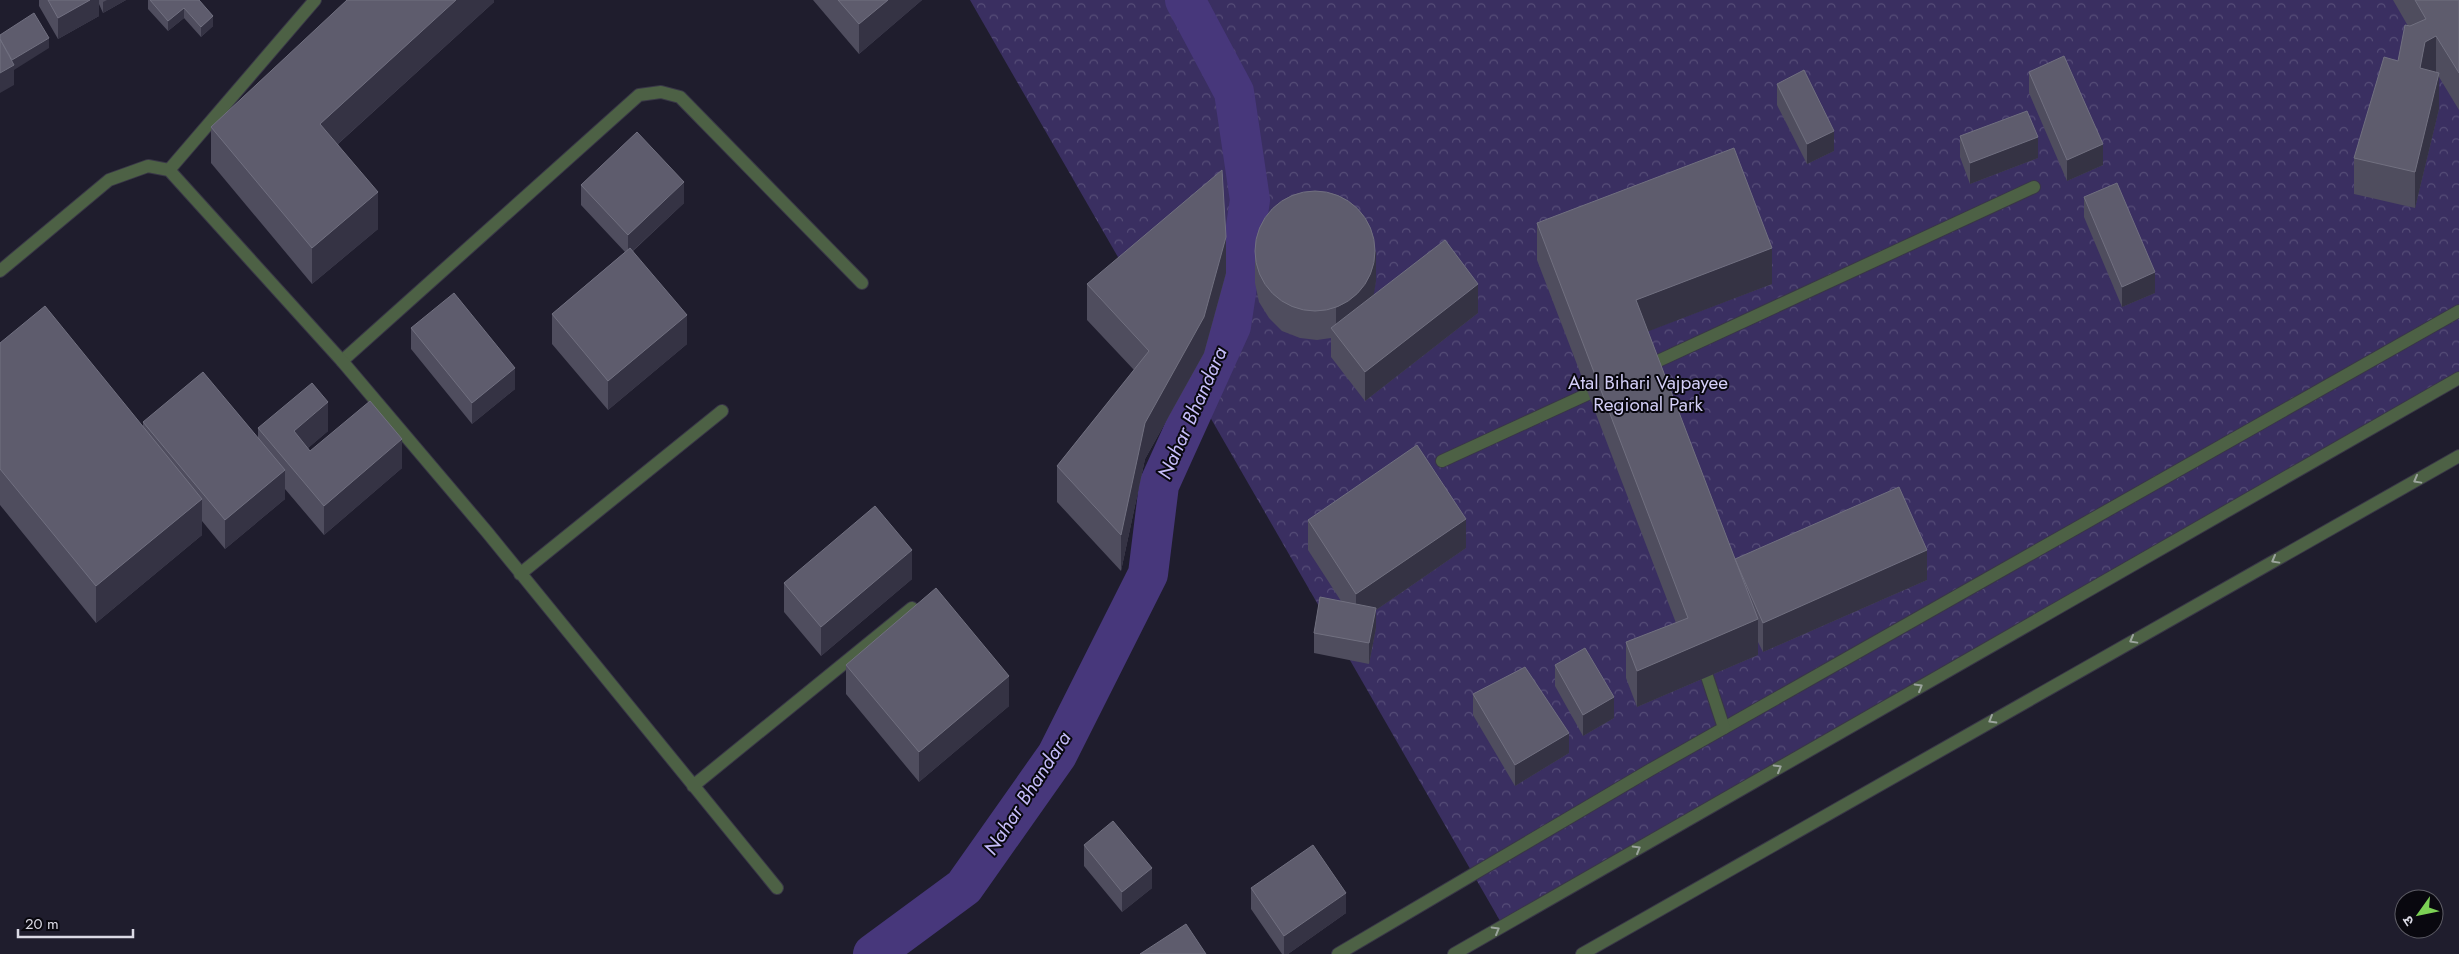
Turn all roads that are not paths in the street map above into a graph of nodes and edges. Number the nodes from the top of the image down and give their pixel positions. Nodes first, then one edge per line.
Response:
1 (315, 0) edge
2 (169, 170) junction
3 (2034, 187) dead end
4 (0, 271) edge
5 (862, 283) dead end
6 (2459, 311) edge
7 (342, 361) junction
8 (1634, 372) edge
9 (2459, 378) edge
10 (1610, 384) edge
11 (722, 411) dead end
12 (2459, 456) edge
13 (1442, 461) dead end
14 (520, 574) junction
15 (912, 608) edge
16 (1699, 653) edge
17 (1724, 728) junction
18 (693, 786) junction
19 (778, 888) dead end
20 (1338, 954) edge
21 (1454, 954) edge
22 (1582, 954) edge

1 - 2 street
2 - 4 street
2 - 7 street
3 - 8 street
5 - 7 street
6 - 17 street
7 - 14 street
21 -> 9 street
10 - 13 street
11 - 14 street
12 -> 22 street
14 - 18 street
15 - 18 street
16 - 17 street
17 - 20 street
18 - 19 street

